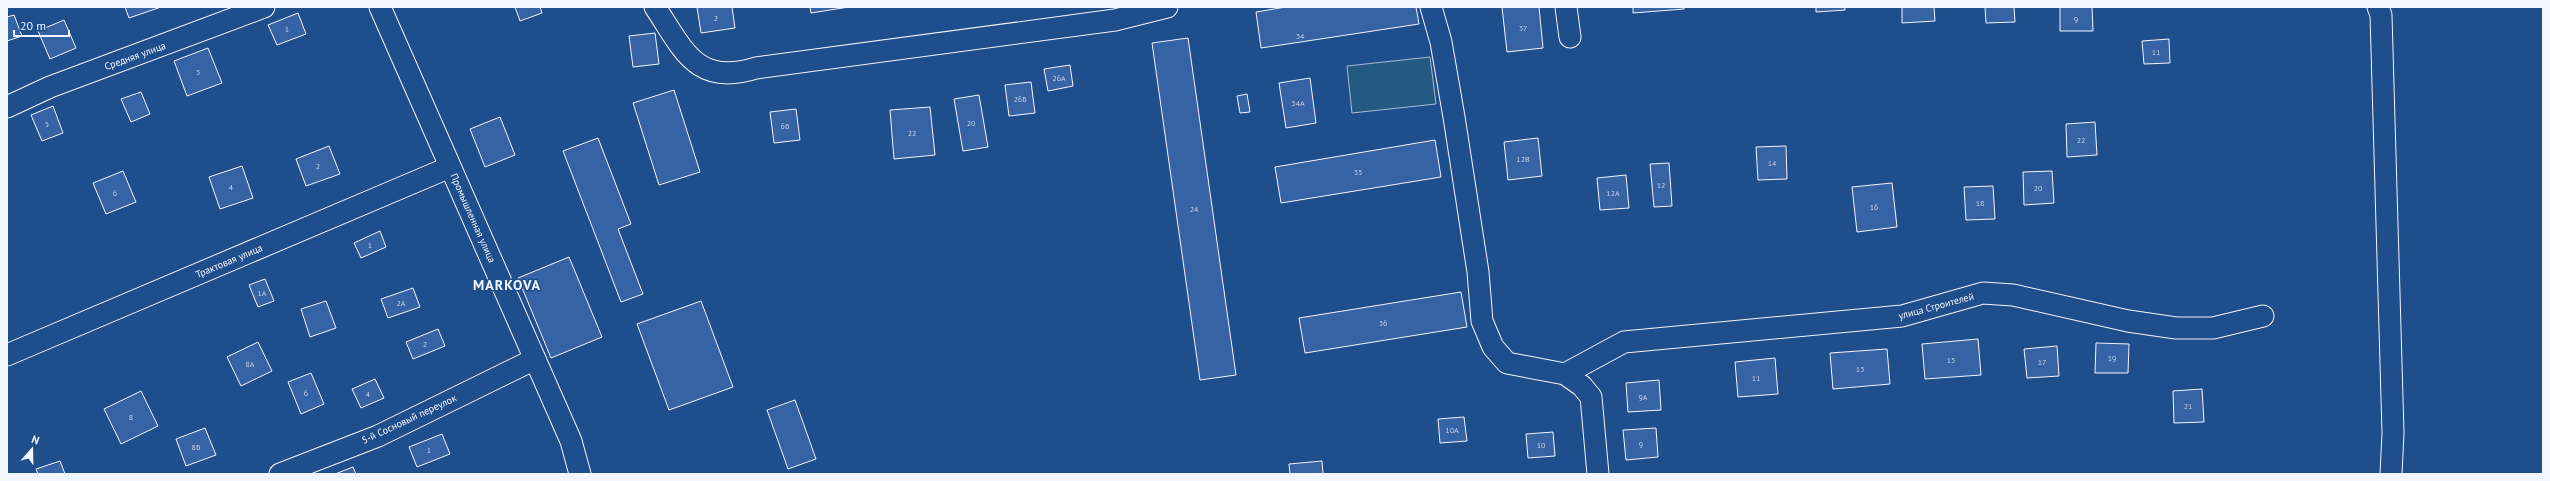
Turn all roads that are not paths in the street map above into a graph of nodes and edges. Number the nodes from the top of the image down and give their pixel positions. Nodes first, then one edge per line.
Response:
1 (264, 7) edge
2 (380, 7) edge
3 (656, 7) edge
4 (1167, 7) edge
5 (1431, 7) edge
6 (1566, 7) edge
7 (2378, 7) edge
8 (1570, 37) dead end
9 (7, 107) edge
10 (450, 167) junction
11 (2262, 316) dead end
12 (7, 355) edge
13 (535, 359) junction
14 (1565, 374) junction
15 (280, 474) edge
16 (580, 474) edge
17 (1598, 474) edge
18 (2391, 474) edge

1 - 9 street, Средняя улица
2 - 10 street, Промышленная улица
3 - 4 street
5 - 14 street
6 - 8 street
7 - 18 street
10 - 12 street, Трактовая улица
10 - 13 street, Промышленная улица
11 - 14 street, улица Строителей
13 - 15 street, 5-й Сосновый переулок
13 - 16 street, Промышленная улица
14 - 17 street

